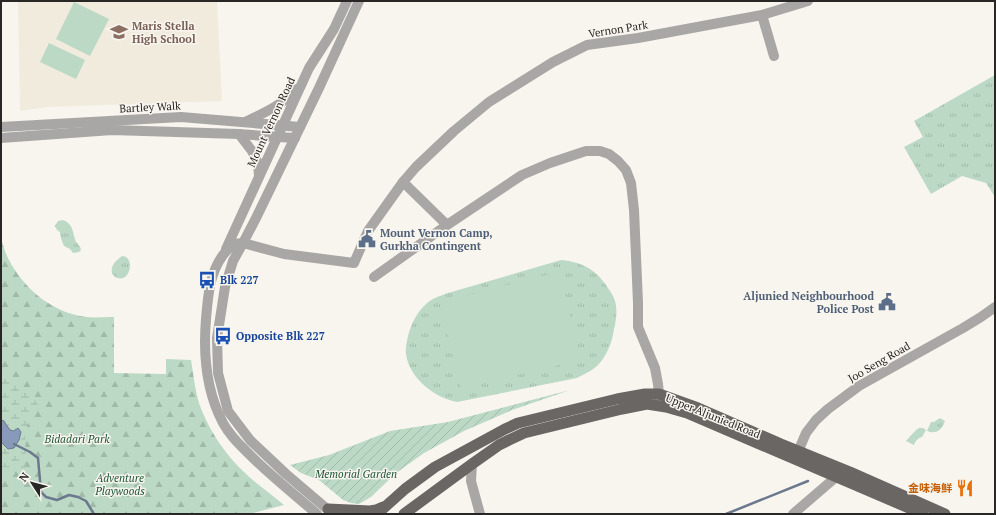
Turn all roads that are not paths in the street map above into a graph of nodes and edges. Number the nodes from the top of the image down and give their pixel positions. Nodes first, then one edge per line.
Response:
1 (347, 1) edge
2 (359, 1) edge
3 (808, 1) edge
4 (762, 15) junction
5 (774, 56) dead end
6 (302, 84) junction
7 (246, 122) junction
8 (284, 125) junction
9 (1, 126) edge
10 (300, 126) junction
11 (240, 134) junction
12 (278, 137) junction
13 (1, 138) edge
14 (295, 138) junction
15 (259, 176) junction
16 (403, 182) junction
17 (447, 225) junction
18 (243, 243) junction
19 (222, 256) junction
20 (374, 277) dead end
21 (995, 307) edge
22 (659, 394) junction
23 (658, 406) junction
24 (796, 455) junction
25 (472, 464) junction
26 (838, 473) junction
27 (454, 477) junction
28 (471, 481) junction
29 (387, 505) junction
30 (331, 512) edge
31 (317, 514) edge
32 (377, 514) edge
33 (404, 514) edge
34 (480, 514) edge
35 (793, 514) edge
36 (923, 514) edge
37 (945, 514) edge

1 - 6 street, Mount Vernon Road
2 - 10 street
3 - 4 street, Vernon Park
4 - 5 street
4 - 16 street, Vernon Park
6 - 7 street
6 - 8 street, Mount Vernon Road
7 - 8 street, Bartley Walk
7 - 9 street, Bartley Walk
8 - 10 street, Bartley Walk
8 - 12 street, Mount Vernon Road
10 - 14 street
11 - 12 street, Bartley Walk
11 - 13 street, Bartley Walk
11 - 15 street
12 - 14 street, Bartley Walk
12 - 15 street, Mount Vernon Road
14 - 18 street
15 - 19 street, Mount Vernon Road
16 - 17 street
16 - 18 street, Vernon Park
17 - 20 street
17 - 22 street
18 - 19 street
18 - 30 street
19 - 31 street, Mount Vernon Road
21 - 24 street, Joo Seng Road
22 - 23 street
22 - 24 main road, Upper Aljunied Road
22 - 29 main road, Upper Aljunied Road
23 - 24 main road, Upper Aljunied Road
23 - 25 main road, Upper Aljunied Road
24 - 26 main road, Upper Aljunied Road
25 - 27 main road, Upper Aljunied Road
25 - 28 street
26 - 35 street
26 - 36 main road, Upper Aljunied Road
26 - 37 main road, Upper Aljunied Road
27 - 28 street
27 - 33 main road, Upper Aljunied Road
28 - 34 street
29 - 30 main road
29 - 32 main road, Upper Aljunied Road

